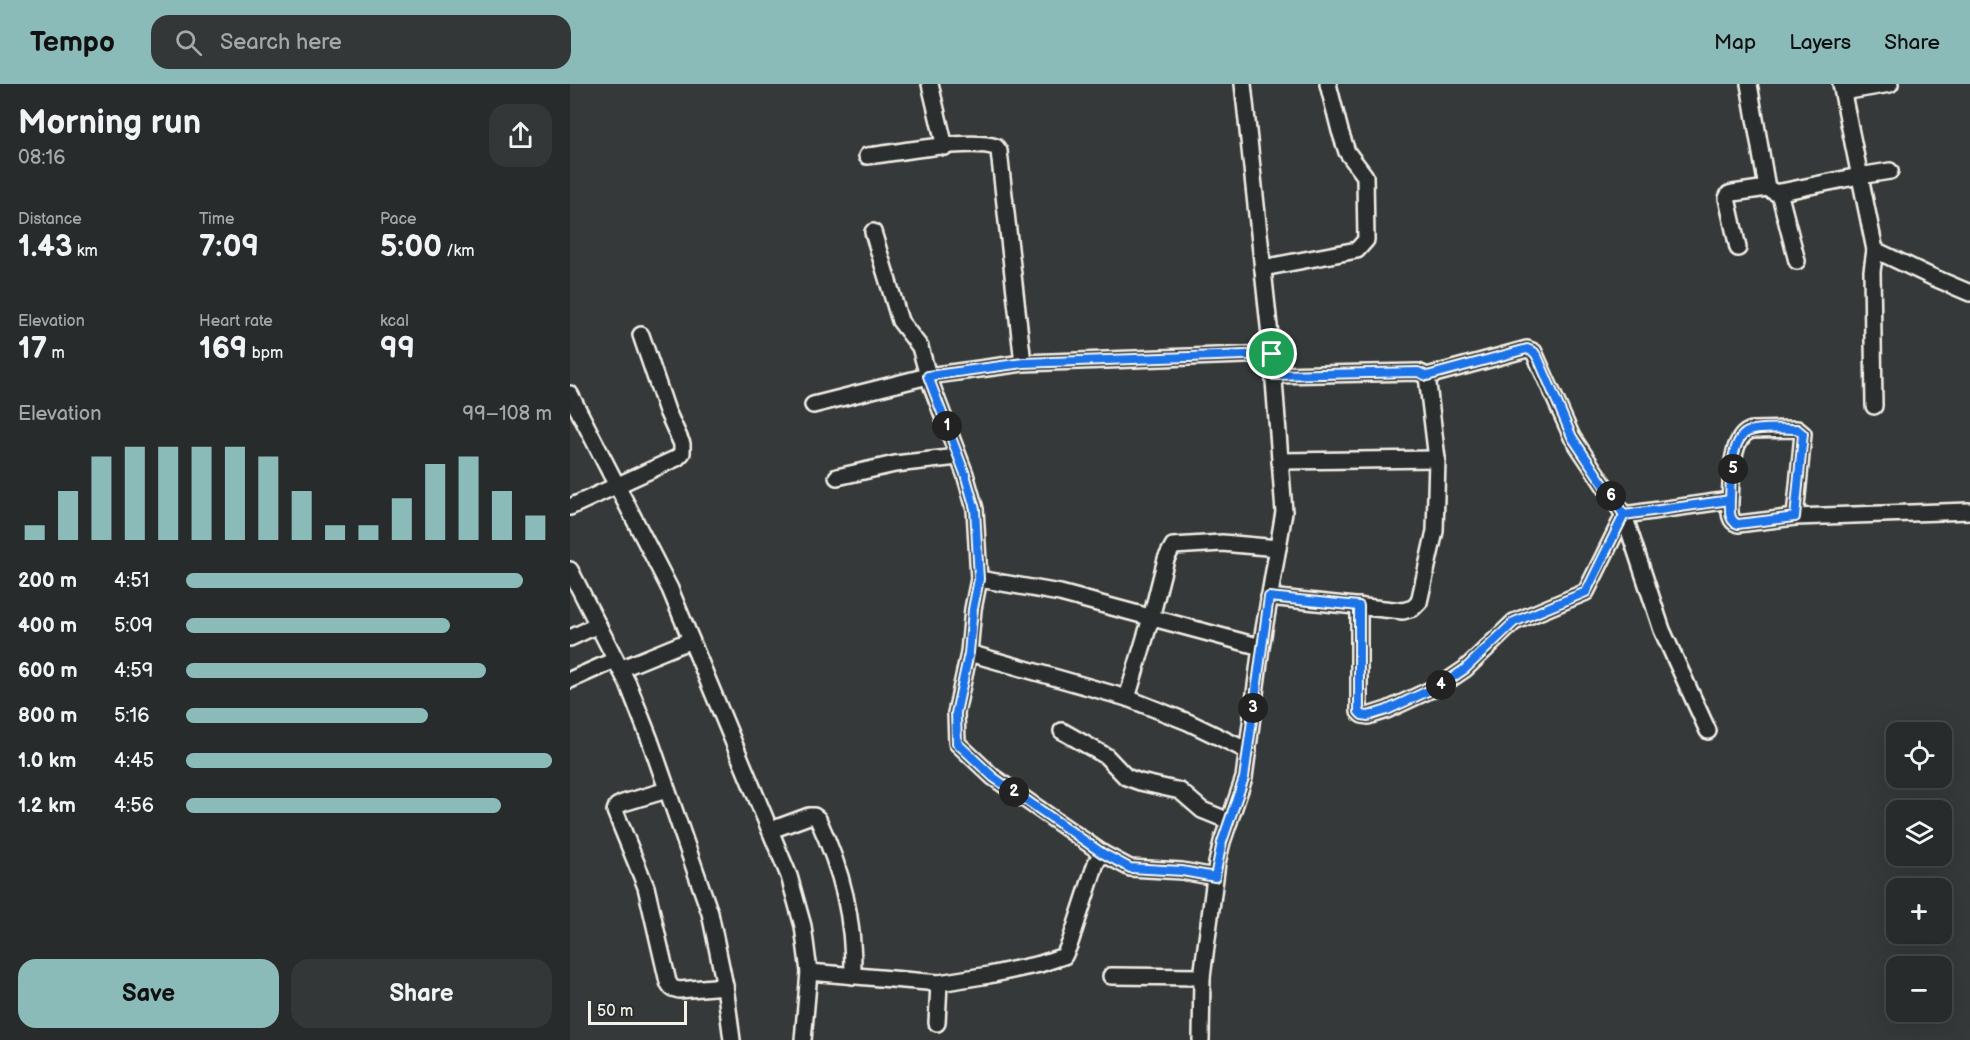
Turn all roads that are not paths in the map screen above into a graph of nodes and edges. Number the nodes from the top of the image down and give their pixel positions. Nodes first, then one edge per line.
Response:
1 (930, 84) edge
2 (1243, 84) edge
3 (1328, 84) edge
4 (1749, 84) edge
5 (1890, 84) edge
6 (1842, 88) edge
7 (945, 147) junction
8 (867, 156) dead end
9 (1890, 171) dead end
10 (1859, 176) junction
11 (1773, 190) junction
12 (873, 232) dead end
13 (1738, 248) dead end
14 (1875, 250) junction
15 (1797, 261) dead end
16 (1263, 268) junction
17 (1970, 293) edge
18 (641, 335) dead end
19 (1272, 354) junction
20 (1023, 363) junction
21 (1274, 375) junction
22 (928, 376) junction
23 (1427, 376) junction
24 (570, 394) edge
25 (813, 405) dead end
26 (1874, 406) dead end
27 (958, 457) junction
28 (1437, 459) junction
29 (1280, 461) junction
30 (837, 477) dead end
31 (617, 485) junction
32 (1730, 500) junction
33 (570, 507) edge
34 (1970, 511) edge
35 (1624, 515) junction
36 (1795, 517) junction
37 (1278, 548) junction
38 (570, 570) edge
39 (979, 579) junction
40 (575, 591) edge
41 (1269, 597) junction
42 (1359, 606) junction
43 (1151, 618) junction
44 (598, 625) junction
45 (570, 638) edge
46 (691, 640) junction
47 (1261, 647) junction
48 (969, 653) junction
49 (618, 664) junction
50 (570, 680) edge
51 (1127, 698) junction
52 (1708, 730) dead end
53 (1062, 731) dead end
54 (1248, 751) junction
55 (667, 790) junction
56 (1229, 821) junction
57 (771, 830) junction
58 (1102, 853) junction
59 (1215, 877) junction
60 (808, 972) junction
61 (1111, 975) dead end
62 (853, 976) junction
63 (1202, 976) junction
64 (939, 983) junction
65 (725, 986) junction
66 (937, 1023) dead end
67 (732, 1040) edge
68 (803, 1040) edge
69 (1202, 1040) edge

1 - 7 street
2 - 16 street
3 - 16 street
4 - 11 street
5 - 6 street
6 - 10 street
7 - 8 street
7 - 20 street
9 - 10 street
10 - 11 street
10 - 14 street
11 - 13 street
11 - 15 street
12 - 22 street
14 - 17 street
14 - 26 street
16 - 19 street
18 - 31 street
19 - 20 street
19 - 21 street
20 - 22 street
21 - 23 street
21 - 29 street
22 - 25 street
22 - 27 street
23 - 28 street
23 - 35 street
24 - 31 street
27 - 30 street
27 - 39 street
28 - 29 street
28 - 42 street
29 - 37 street
31 - 33 street
31 - 46 street
32 - 35 street
32 - 36 street
32 - 36 street
34 - 36 street
35 - 42 street
35 - 52 street
37 - 41 street
37 - 43 street
38 - 40 street
39 - 43 street
39 - 48 street
40 - 44 street
41 - 42 street
41 - 47 street
43 - 47 street
43 - 51 street
44 - 45 street
44 - 49 street
46 - 49 street
46 - 57 street
47 - 54 street
48 - 51 street
48 - 58 street
49 - 50 street
49 - 55 street
51 - 54 street
53 - 56 street
54 - 56 street
55 - 65 street
55 - 65 street
56 - 59 street
57 - 60 street
57 - 62 street
58 - 59 street
58 - 64 street
59 - 63 street
60 - 62 street
60 - 68 street
61 - 63 street
62 - 64 street
63 - 69 street
64 - 66 street
65 - 67 street

